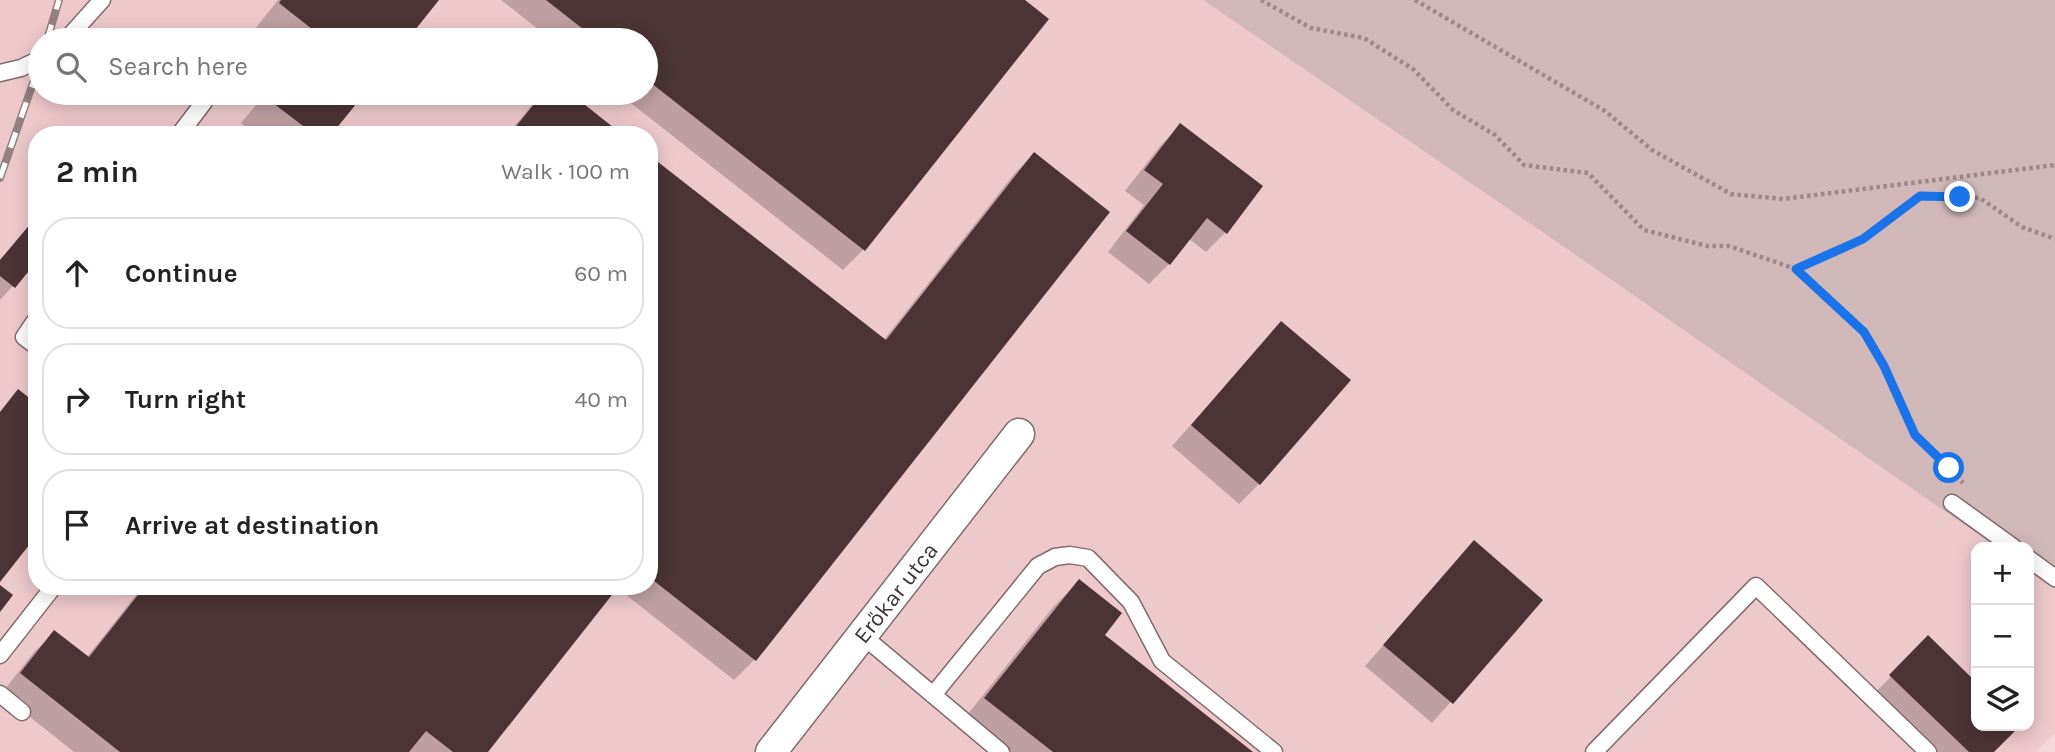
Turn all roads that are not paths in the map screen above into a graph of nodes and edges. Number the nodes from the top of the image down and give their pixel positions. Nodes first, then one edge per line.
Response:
1 (102, 0) edge
2 (77, 28) edge
3 (28, 65) edge
4 (0, 73) edge
5 (202, 105) edge
6 (185, 126) edge
7 (1020, 434) dead end
8 (1952, 503) dead end
9 (2005, 542) edge
10 (2034, 563) edge
11 (2055, 578) edge
12 (47, 595) edge
13 (863, 636) junction
14 (0, 655) edge
15 (0, 694) edge
16 (933, 695) junction
17 (22, 712) dead end
18 (771, 752) edge
19 (1001, 752) edge
20 (1274, 752) edge
21 (1594, 752) edge
22 (1928, 752) edge

1 - 2 lane
3 - 4 lane
5 - 6 lane
7 - 13 street, Erőkar utca
8 - 9 lane
10 - 11 lane
12 - 14 lane
13 - 16 lane
13 - 18 street, Erőkar utca
15 - 17 lane
16 - 19 lane
16 - 20 lane
21 - 22 lane

